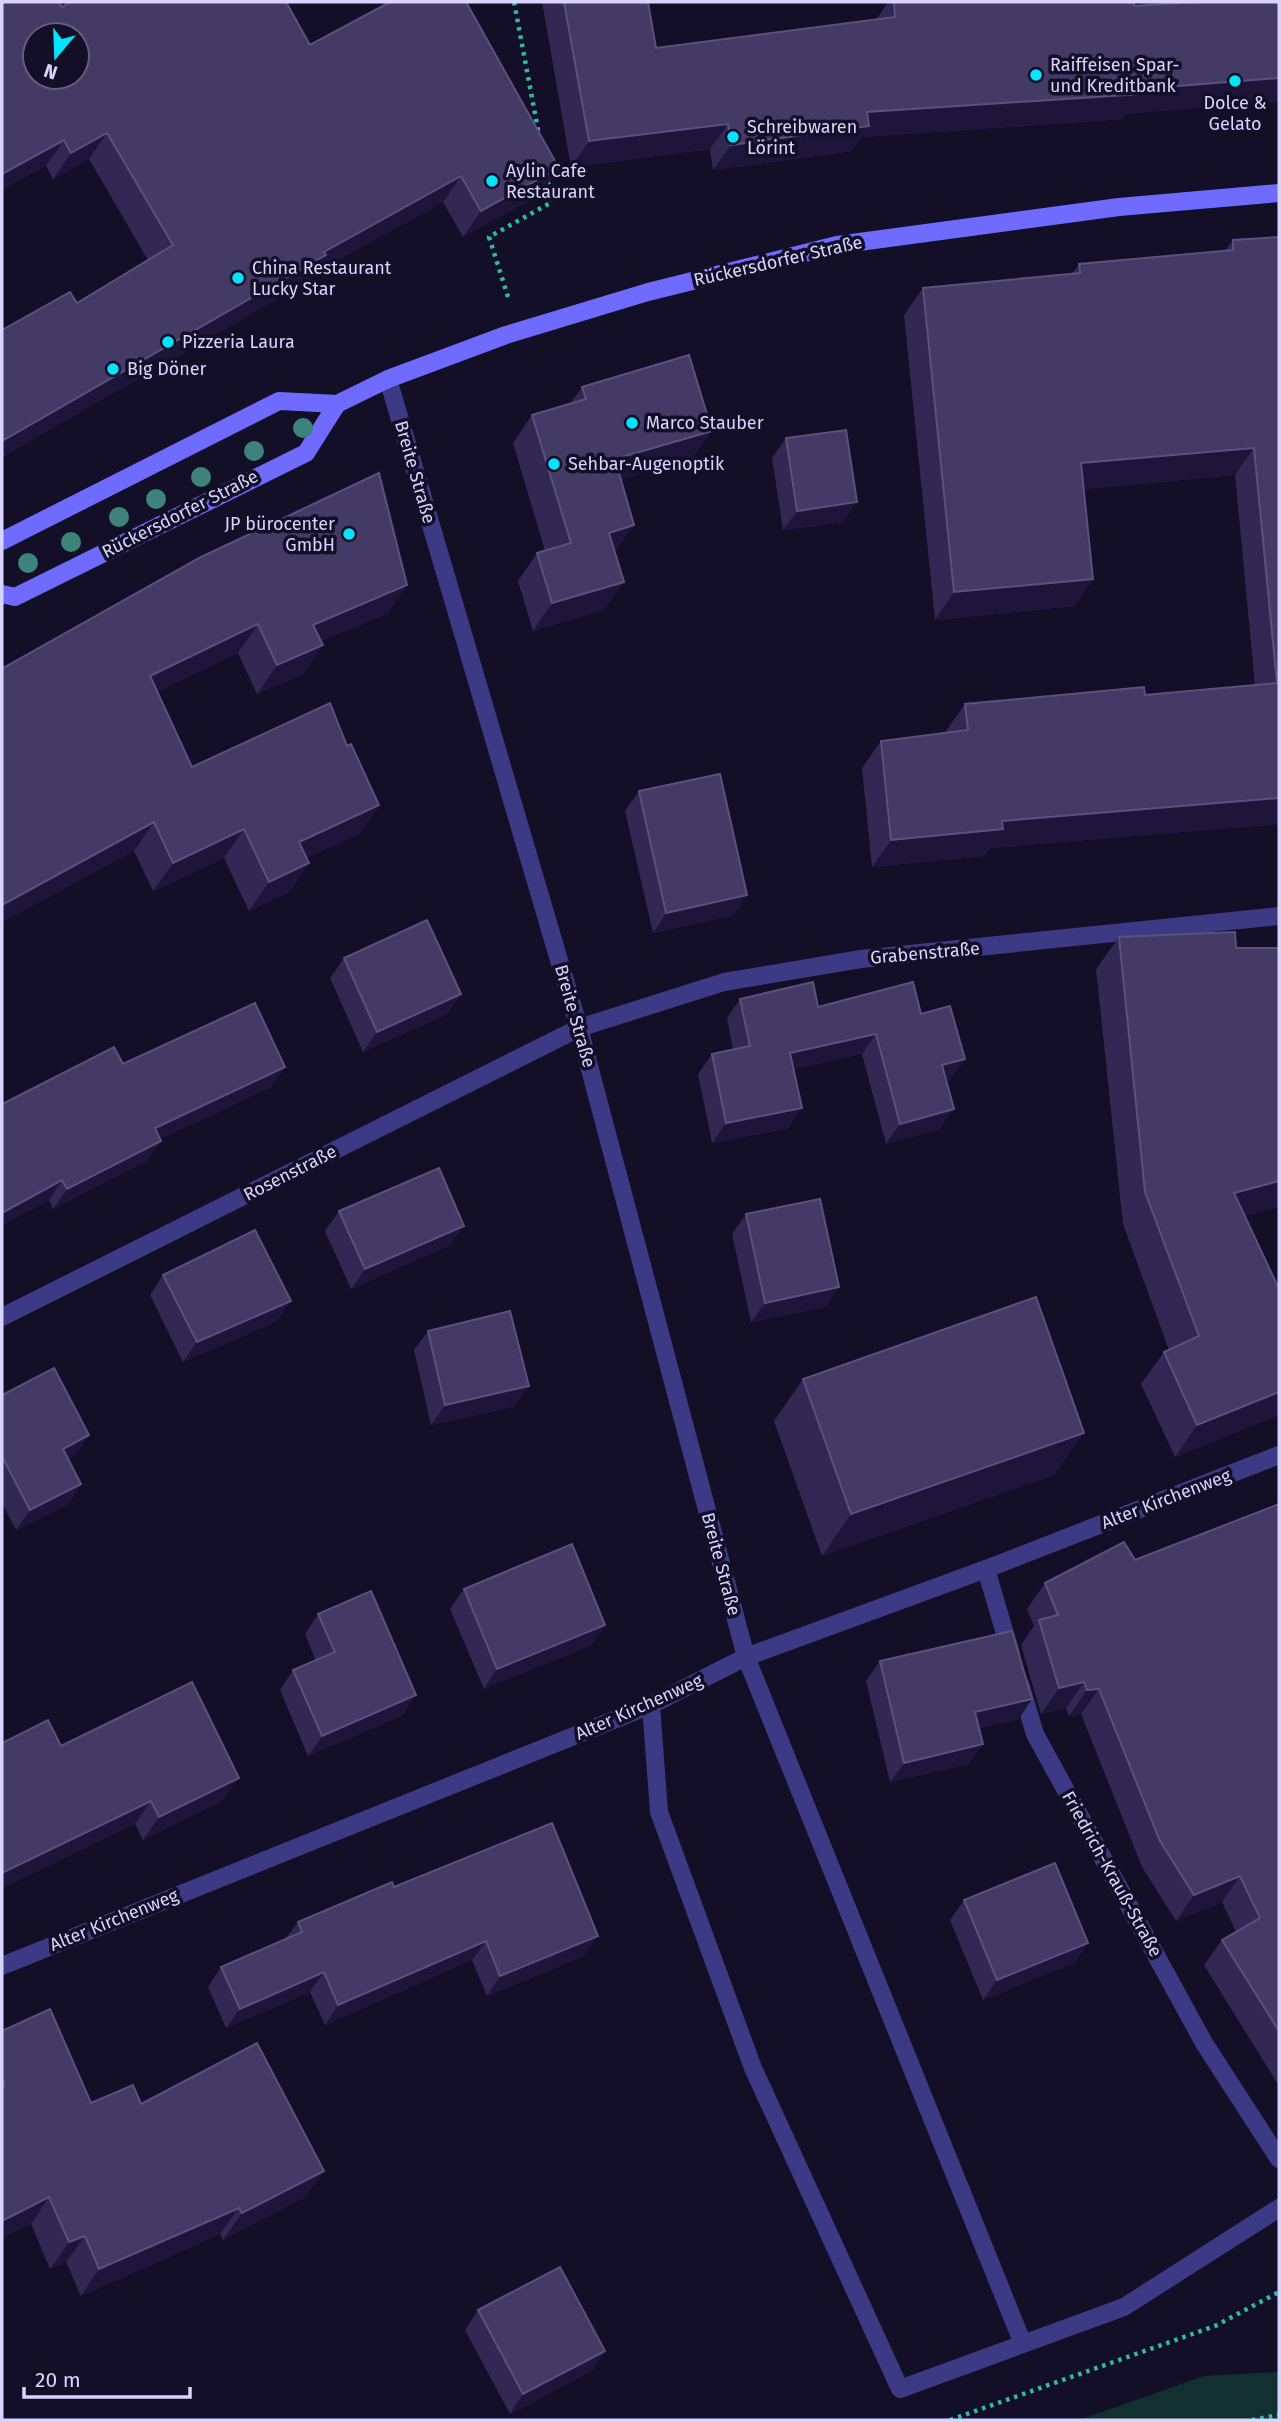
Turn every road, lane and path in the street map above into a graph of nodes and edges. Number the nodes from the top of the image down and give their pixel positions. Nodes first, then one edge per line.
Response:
1 (513, 2) edge
2 (542, 149) edge
3 (547, 175) edge
4 (1279, 193) edge
5 (519, 331) junction
6 (388, 380) junction
7 (337, 404) junction
8 (2, 541) edge
9 (2, 594) edge
10 (1279, 916) edge
11 (579, 1028) junction
12 (2, 1317) edge
13 (1279, 1455) edge
14 (986, 1569) junction
15 (746, 1657) junction
16 (651, 1705) junction
17 (2, 1966) edge
18 (1279, 2159) edge
19 (1279, 2208) edge
20 (1279, 2292) edge
21 (1023, 2344) junction
22 (1279, 2414) edge
23 (950, 2420) edge
24 (1252, 2420) edge

1 - 2 path
3 - 5 path
4 - 5 main road, Rückersdorfer Straße
5 - 6 main road, Rückersdorfer Straße
6 - 7 main road, Rückersdorfer Straße
6 - 11 street, Breite Straße
7 - 8 main road, Rückersdorfer Straße
7 - 9 main road, Rückersdorfer Straße
10 - 11 street, Grabenstraße
11 - 12 street, Rosenstraße
11 - 15 street, Breite Straße
13 - 14 street, Alter Kirchenweg
14 - 15 street, Alter Kirchenweg
14 - 18 street, Friedrich-Krauß-Straße
15 - 16 street, Alter Kirchenweg
15 - 21 street, Breite Straße
16 - 17 street, Alter Kirchenweg
16 - 21 street
19 - 21 street
20 - 23 path
22 - 24 path

